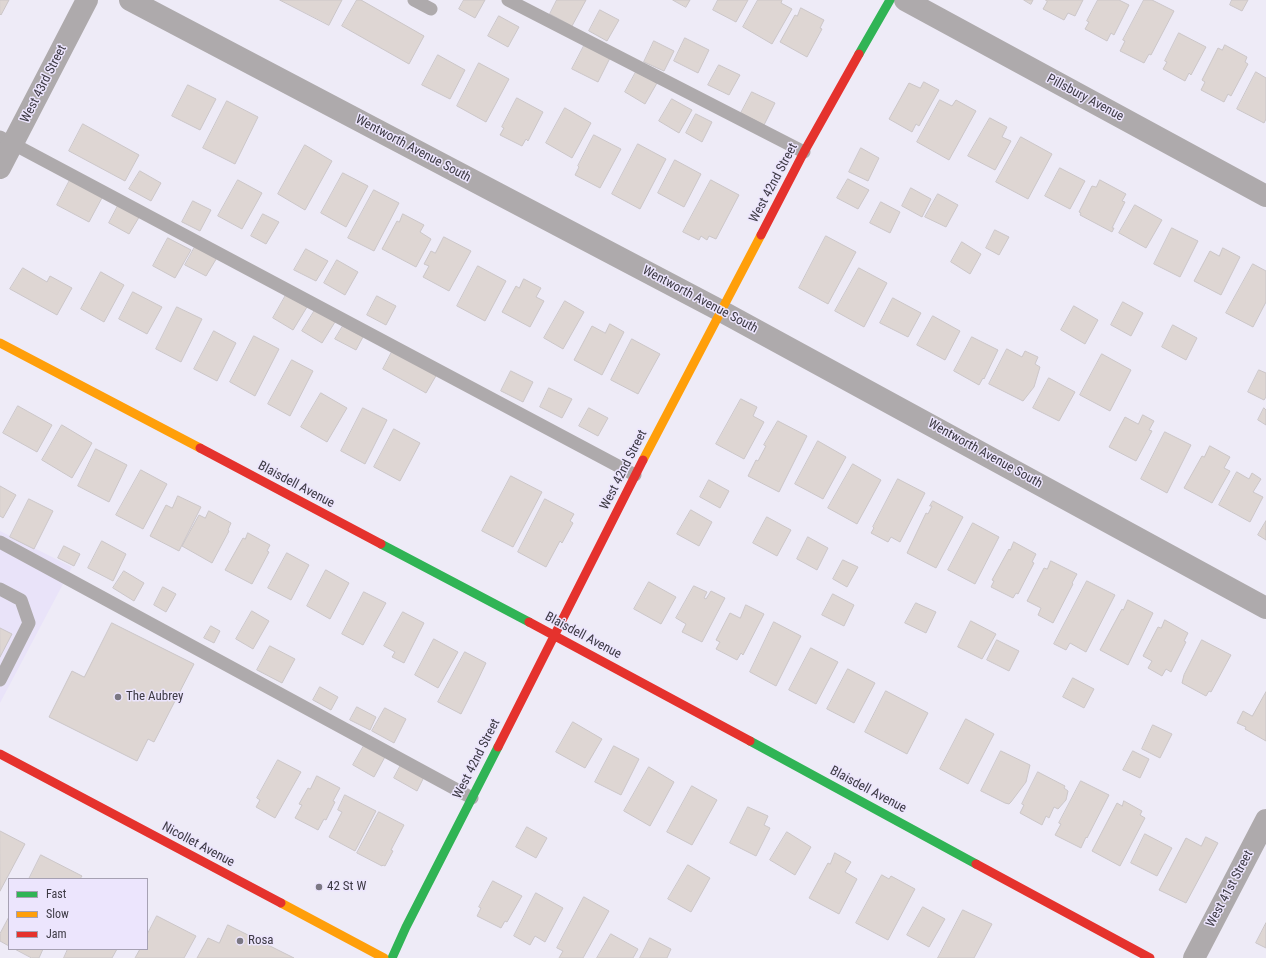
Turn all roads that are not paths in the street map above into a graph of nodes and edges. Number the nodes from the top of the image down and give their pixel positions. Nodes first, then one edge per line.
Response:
1 (87, 0) edge
2 (130, 0) edge
3 (414, 0) edge
4 (508, 0) edge
5 (890, 0) edge
6 (905, 0) edge
7 (431, 9) dead end
8 (6, 141) edge
9 (804, 152) junction
10 (0, 168) edge
11 (1266, 196) edge
12 (721, 311) junction
13 (0, 343) edge
14 (635, 475) junction
15 (0, 542) edge
16 (0, 589) edge
17 (1266, 608) edge
18 (555, 636) junction
19 (0, 680) edge
20 (0, 754) edge
21 (472, 798) junction
22 (1266, 820) edge
23 (384, 958) edge
24 (392, 958) edge
25 (1150, 958) edge
26 (1194, 958) edge

1 - 8 street, West 43rd Street
2 - 12 street, Wentworth Avenue South
3 - 7 lane
4 - 9 lane
5 - 9 street, West 42nd Street
6 - 11 street, Pillsbury Avenue
8 - 10 street, West 43rd Street
8 - 14 lane
9 - 12 street, West 42nd Street
12 - 14 street, West 42nd Street
12 - 17 street, Wentworth Avenue South
13 - 18 street, Blaisdell Avenue
14 - 18 street, West 42nd Street
15 - 21 lane
16 - 19 lane
18 - 21 street, West 42nd Street
18 - 25 street, Blaisdell Avenue
20 - 23 street, Nicollet Avenue
21 - 24 street, West 42nd Street
22 - 26 street, West 41st Street

